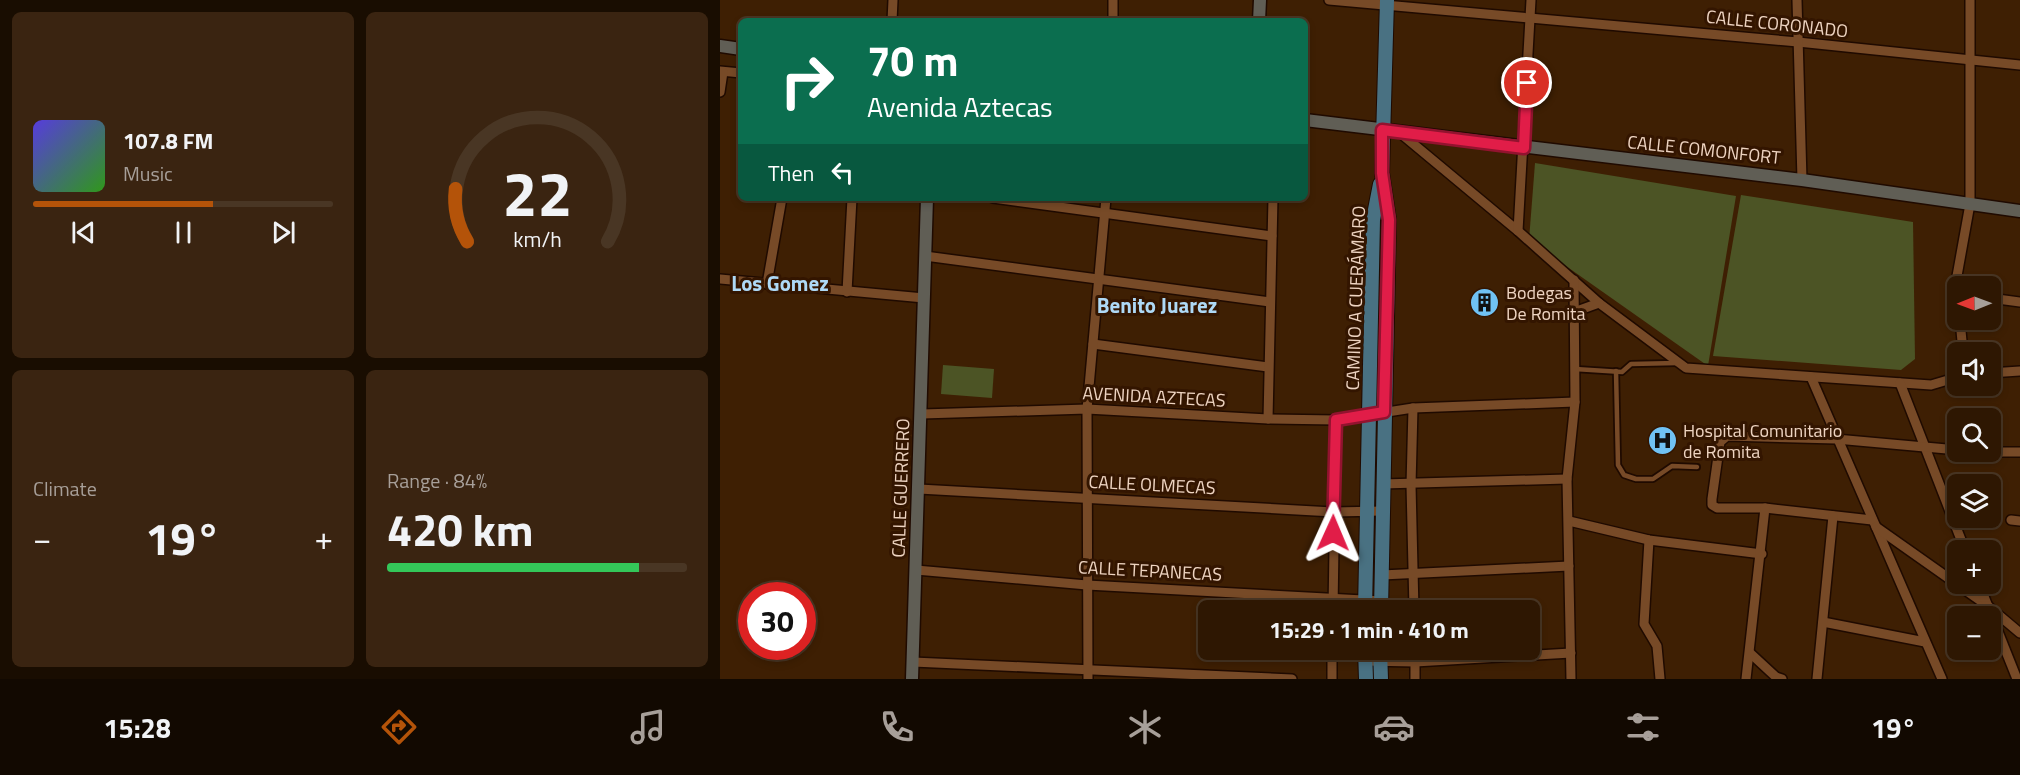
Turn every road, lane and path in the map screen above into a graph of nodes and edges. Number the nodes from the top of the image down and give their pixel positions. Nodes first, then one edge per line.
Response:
1 (893, 0) edge
2 (1113, 0) edge
3 (1260, 0) edge
4 (1329, 0) edge
5 (1531, 0) edge
6 (1797, 0) edge
7 (1970, 0) edge
8 (1387, 2) edge
9 (1530, 17) junction
10 (892, 18) edge
11 (1113, 18) edge
12 (1259, 18) edge
13 (1798, 42) junction
14 (720, 46) edge
15 (738, 49) edge
16 (1971, 60) junction
17 (2020, 66) edge
18 (722, 71) edge
19 (738, 73) edge
20 (720, 92) edge
21 (1308, 120) edge
22 (1382, 130) junction
23 (1399, 132) junction
24 (1524, 148) junction
25 (1382, 173) junction
26 (1802, 180) junction
27 (781, 201) edge
28 (852, 201) edge
29 (927, 201) edge
30 (1015, 201) edge
31 (1106, 201) edge
32 (1273, 201) edge
33 (1970, 204) junction
34 (2020, 211) edge
35 (1105, 213) junction
36 (1518, 231) junction
37 (1272, 236) junction
38 (925, 256) junction
39 (1958, 276) edge
40 (1100, 278) junction
41 (720, 279) edge
42 (1574, 280) junction
43 (767, 284) junction
44 (847, 292) junction
45 (924, 298) junction
46 (2001, 299) edge
47 (1270, 302) junction
48 (2020, 302) edge
49 (1599, 303) junction
50 (1575, 312) junction
51 (1094, 344) junction
52 (1683, 365) junction
53 (1268, 368) junction
54 (1575, 369) junction
55 (1616, 371) junction
56 (2020, 371) edge
57 (2001, 372) edge
58 (1811, 377) junction
59 (1947, 380) edge
60 (1900, 383) junction
61 (1575, 402) junction
62 (1413, 408) junction
63 (1087, 409) junction
64 (1384, 412) junction
65 (922, 414) junction
66 (1369, 416) junction
67 (1268, 419) junction
68 (1336, 420) junction
69 (1836, 439) junction
70 (1923, 448) junction
71 (1947, 449) edge
72 (2001, 452) edge
73 (2020, 452) edge
74 (1697, 467) dead end
75 (1567, 478) junction
76 (1382, 484) junction
77 (1411, 485) junction
78 (919, 489) junction
79 (1086, 498) junction
80 (1765, 508) junction
81 (1367, 511) junction
82 (1383, 511) junction
83 (1333, 512) junction
84 (1833, 516) junction
85 (1569, 521) junction
86 (1874, 523) junction
87 (1649, 540) junction
88 (1961, 540) edge
89 (1762, 554) junction
90 (1569, 566) junction
91 (916, 570) junction
92 (1414, 574) junction
93 (1382, 575) junction
94 (1087, 585) junction
95 (1983, 594) edge
96 (1333, 598) junction
97 (1342, 600) edge
98 (1365, 600) edge
99 (1382, 600) edge
100 (1414, 600) edge
101 (1988, 606) joint
102 (2001, 617) edge
103 (1823, 622) junction
104 (2020, 633) edge
105 (2001, 638) edge
106 (1925, 642) junction
107 (1571, 653) junction
108 (1750, 653) junction
109 (1332, 660) edge
110 (1365, 660) edge
111 (1380, 660) edge
112 (1405, 660) edge
113 (912, 662) junction
114 (1415, 662) junction
115 (1088, 674) edge
116 (912, 679) edge
117 (1292, 679) edge
118 (1332, 679) edge
119 (1366, 679) edge
120 (1381, 679) edge
121 (1415, 679) edge
122 (1571, 679) edge
123 (1660, 679) edge
124 (1746, 679) edge
125 (1782, 679) edge
126 (1817, 679) edge
127 (1942, 679) edge
128 (2018, 679) edge

1 - 10 street
2 - 11 street
3 - 12 street
4 - 8 street, CALLE CORONADO
5 - 9 street
6 - 13 street
7 - 16 street
8 - 9 street, CALLE CORONADO
8 - 22 main road
9 - 13 street, CALLE CORONADO
9 - 24 street
13 - 16 street, CALLE CORONADO
13 - 26 street
14 - 15 street
16 - 17 street, CALLE CORONADO
16 - 33 street
18 - 19 street
18 - 20 street
21 - 22 street, CALLE COMONFORT
22 - 23 street, CALLE COMONFORT
22 - 25 main road
23 - 24 street, CALLE COMONFORT
23 - 36 street
24 - 26 street, CALLE COMONFORT
24 - 36 street
25 - 64 main road, CAMINO A CUERÁMARO
25 - 66 main road, CAMINO A CUERÁMARO
26 - 33 street, CALLE COMONFORT
27 - 43 street
28 - 44 street
29 - 38 street, CALLE GUERRERO
30 - 35 street
31 - 35 street
32 - 37 street
33 - 34 street, CALLE COMONFORT
33 - 39 street
35 - 37 street
35 - 40 street
36 - 42 street
37 - 47 street
38 - 40 street
38 - 45 street, CALLE GUERRERO
40 - 47 street
40 - 51 street
41 - 43 street
42 - 49 street
42 - 50 street
43 - 44 street
44 - 45 street
45 - 65 street, CALLE GUERRERO
46 - 48 street
47 - 53 street
49 - 50 street
49 - 52 street
50 - 54 street
51 - 53 street
51 - 63 street
52 - 55 lane
52 - 58 street
53 - 67 street
54 - 55 lane
54 - 61 street
55 - 74 lane
56 - 57 street
58 - 60 street
58 - 69 street
59 - 60 street
60 - 70 street
61 - 62 street, AVENIDA AZTECAS
61 - 75 street
62 - 64 street, AVENIDA AZTECAS
62 - 77 street
63 - 65 street, AVENIDA AZTECAS
63 - 67 street, AVENIDA AZTECAS
63 - 79 street
64 - 66 street, AVENIDA AZTECAS
64 - 76 main road, CAMINO A CUERÁMARO
65 - 78 street, CALLE GUERRERO
66 - 68 street, AVENIDA AZTECAS
66 - 81 main road, CAMINO A CUERÁMARO
67 - 68 street, AVENIDA AZTECAS
68 - 83 street
69 - 70 street
69 - 80 street
69 - 86 street
70 - 71 street
70 - 88 street
72 - 73 street
75 - 77 street
75 - 85 street
76 - 77 street
76 - 82 main road, CAMINO A CUERÁMARO
77 - 92 street
78 - 79 street, CALLE OLMECAS
78 - 91 street, CALLE GUERRERO
79 - 83 street, CALLE OLMECAS
79 - 94 street
80 - 84 street
80 - 89 street
81 - 82 street, CALLE OLMECAS
81 - 83 street, CALLE OLMECAS
81 - 98 main road, CAMINO A CUERÁMARO
82 - 93 main road, CAMINO A CUERÁMARO
83 - 96 street
84 - 86 street
84 - 103 street
85 - 87 street
85 - 90 street
86 - 101 street
86 - 106 street
87 - 89 street
87 - 123 street
89 - 108 street
90 - 92 street
90 - 107 street
91 - 94 street, CALLE TEPANECAS
91 - 113 street, CALLE GUERRERO
92 - 93 street
92 - 100 street
93 - 99 main road, CAMINO A CUERÁMARO
94 - 96 street, CALLE TEPANECAS
94 - 115 street
95 - 101 street
96 - 97 street, CALLE TEPANECAS
102 - 104 street
103 - 106 street
103 - 126 street
105 - 128 street
106 - 127 street
107 - 114 street
107 - 122 street
108 - 124 street
108 - 125 street
109 - 118 street
110 - 119 main road
111 - 120 main road
112 - 114 street
113 - 115 street
113 - 116 street, CALLE GUERRERO
114 - 121 street
115 - 117 street

